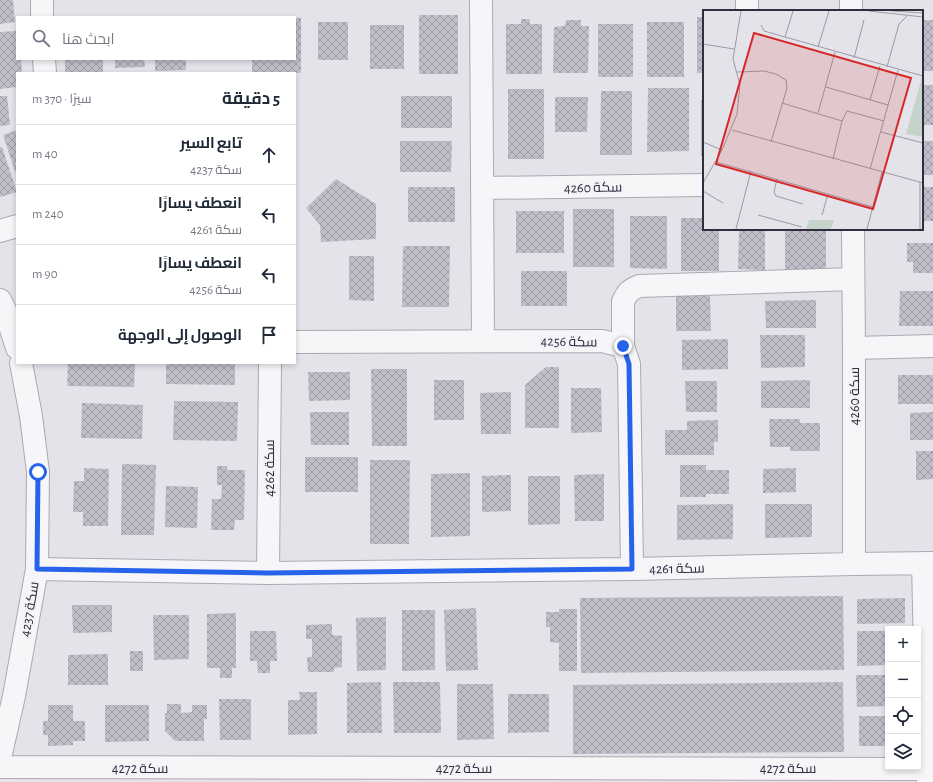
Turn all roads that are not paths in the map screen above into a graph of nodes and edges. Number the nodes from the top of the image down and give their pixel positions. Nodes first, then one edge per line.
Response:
1 (42, 0) edge
2 (481, 0) edge
3 (42, 16) edge
4 (44, 60) edge
5 (45, 72) edge
6 (703, 185) edge
7 (482, 188) junction
8 (16, 226) edge
9 (853, 230) edge
10 (0, 231) edge
11 (853, 279) junction
12 (2, 307) edge
13 (483, 341) junction
14 (296, 342) edge
15 (16, 345) edge
16 (623, 346) junction
17 (933, 346) edge
18 (854, 348) junction
19 (21, 364) edge
20 (270, 364) edge
21 (928, 563) edge
22 (854, 564) junction
23 (37, 569) junction
24 (632, 569) junction
25 (268, 573) junction
26 (7, 695) edge
27 (0, 758) edge
28 (0, 767) edge
29 (203, 775) edge
30 (361, 775) edge
31 (664, 775) edge
32 (928, 775) edge

1 - 3 street
2 - 7 street
4 - 5 street
6 - 7 street, سكة 4260
7 - 13 street
8 - 10 street
9 - 11 street, سكة 4260
11 - 16 street
11 - 18 street, سكة 4260
12 - 15 street
13 - 14 street, سكة 4256
13 - 16 street, سكة 4256
16 - 24 street
17 - 18 street
18 - 22 street, سكة 4260
19 - 23 street, سكة 4237
20 - 25 street, سكة 4262
21 - 22 street, سكة 4261
21 - 32 street, سكة 4272
22 - 24 street, سكة 4261
23 - 25 street, سكة 4261
23 - 26 street, سكة 4237
24 - 25 street, سكة 4261
26 - 27 street, سكة 4237
28 - 29 street, سكة 4272
29 - 30 street, سكة 4272
30 - 31 street, سكة 4272
31 - 32 street, سكة 4272

